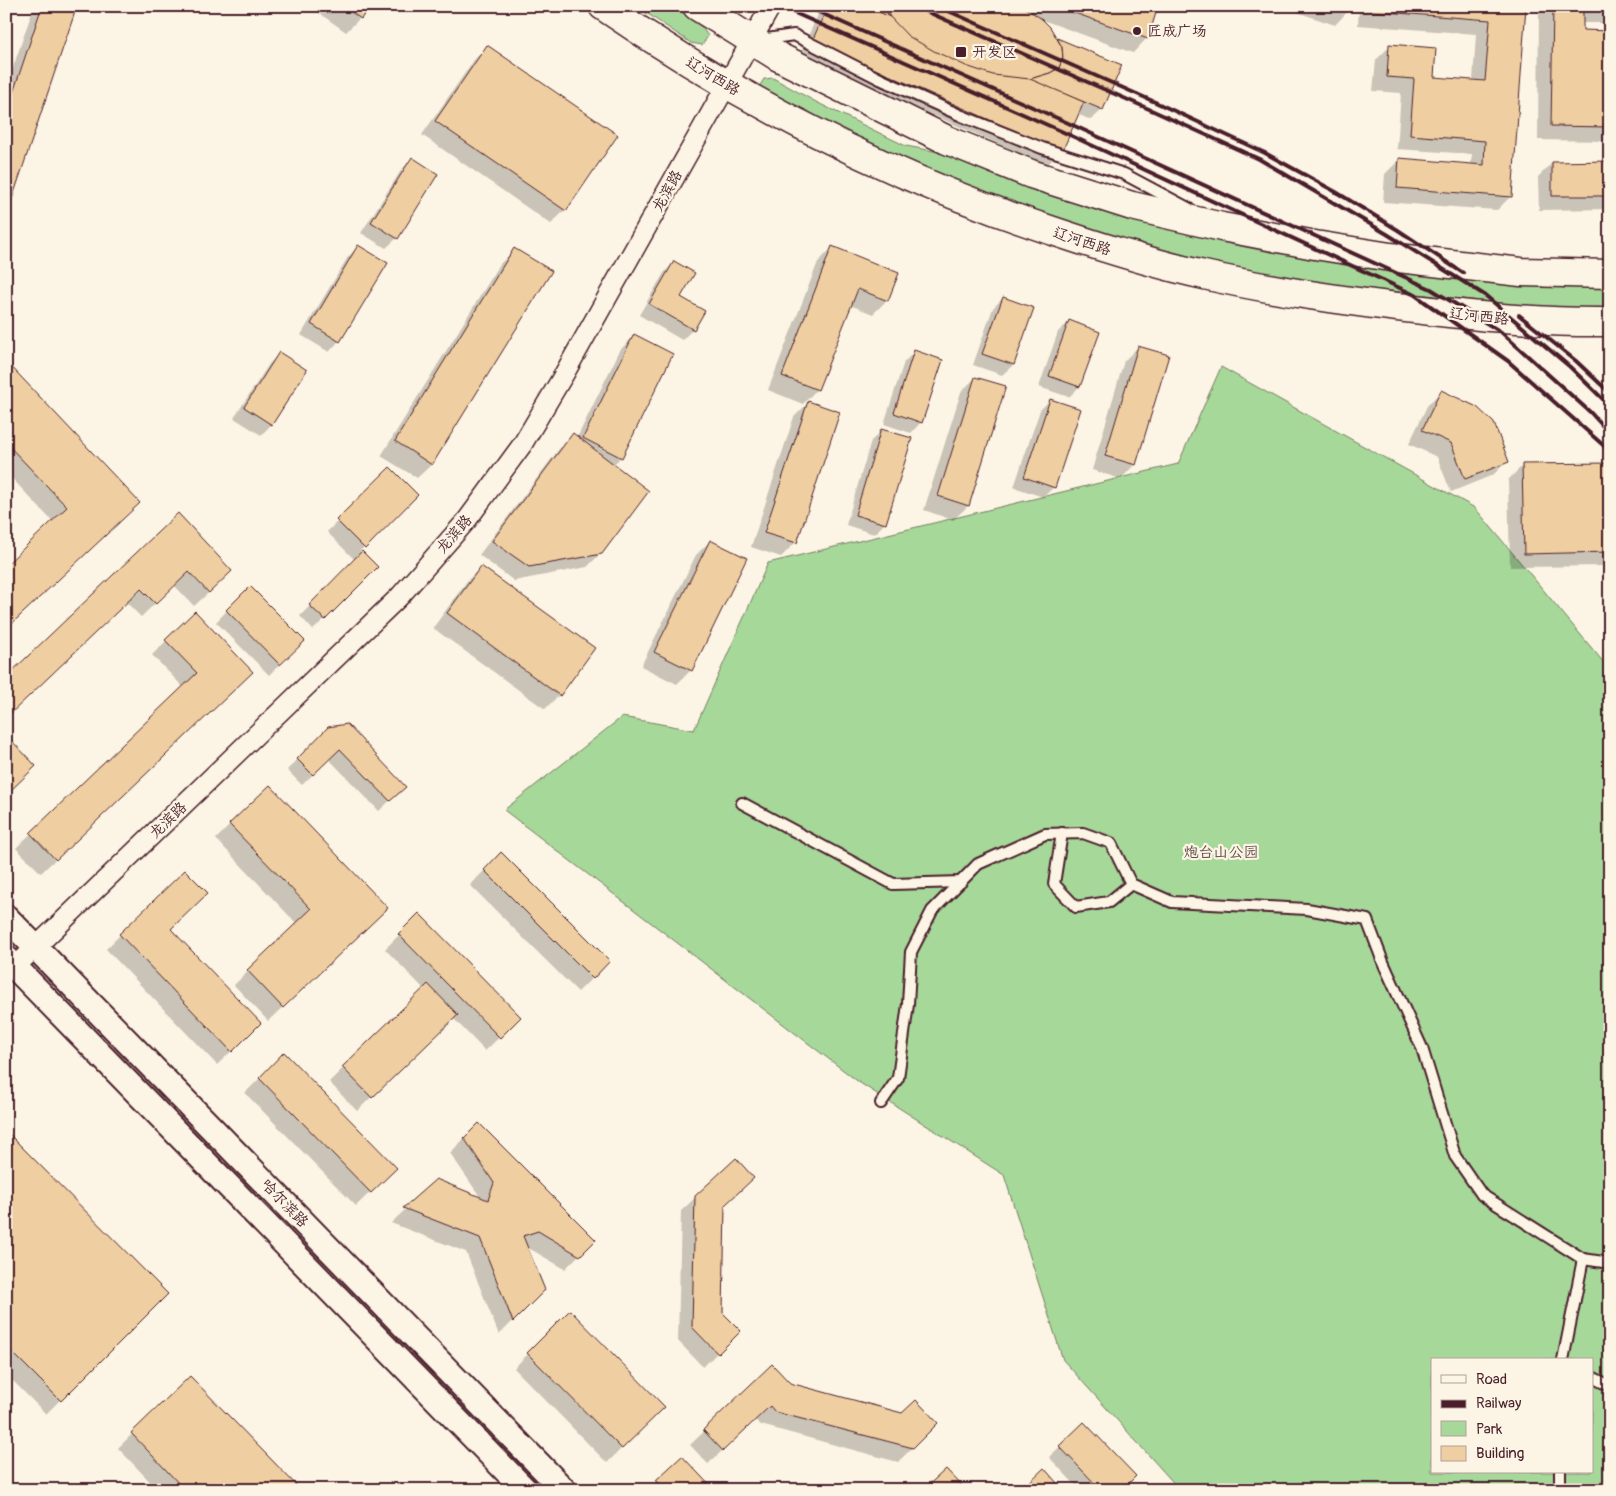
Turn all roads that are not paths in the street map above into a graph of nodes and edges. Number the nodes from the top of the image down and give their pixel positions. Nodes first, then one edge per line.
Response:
1 (603, 6) edge
2 (697, 6) edge
3 (771, 6) edge
4 (752, 41) junction
5 (727, 84) junction
6 (1610, 274) edge
7 (1610, 322) edge
8 (742, 803) dead end
9 (1062, 833) junction
10 (961, 882) junction
11 (1131, 884) junction
12 (6, 917) edge
13 (36, 947) junction
14 (11, 962) edge
15 (882, 1103) dead end
16 (1584, 1259) junction
17 (1610, 1264) edge
18 (1563, 1358) edge
19 (1594, 1378) edge
20 (1610, 1386) edge
21 (1560, 1474) edge
22 (525, 1490) edge
23 (564, 1490) edge
24 (1560, 1490) edge

1 - 5 main road, 辽河西路
2 - 4 main road
3 - 4 street, 龙滨路
4 - 5 street, 龙滨路
4 - 6 main road
5 - 7 main road, 辽河西路
5 - 13 street, 龙滨路
8 - 10 lane
9 - 10 lane
9 - 11 lane
9 - 11 lane
10 - 15 lane
11 - 16 lane
12 - 13 street, 哈尔滨路
13 - 14 street, 龙滨路
13 - 23 street, 哈尔滨路
14 - 22 street, 哈尔滨路
16 - 17 lane
16 - 18 lane
19 - 20 lane
21 - 24 lane

